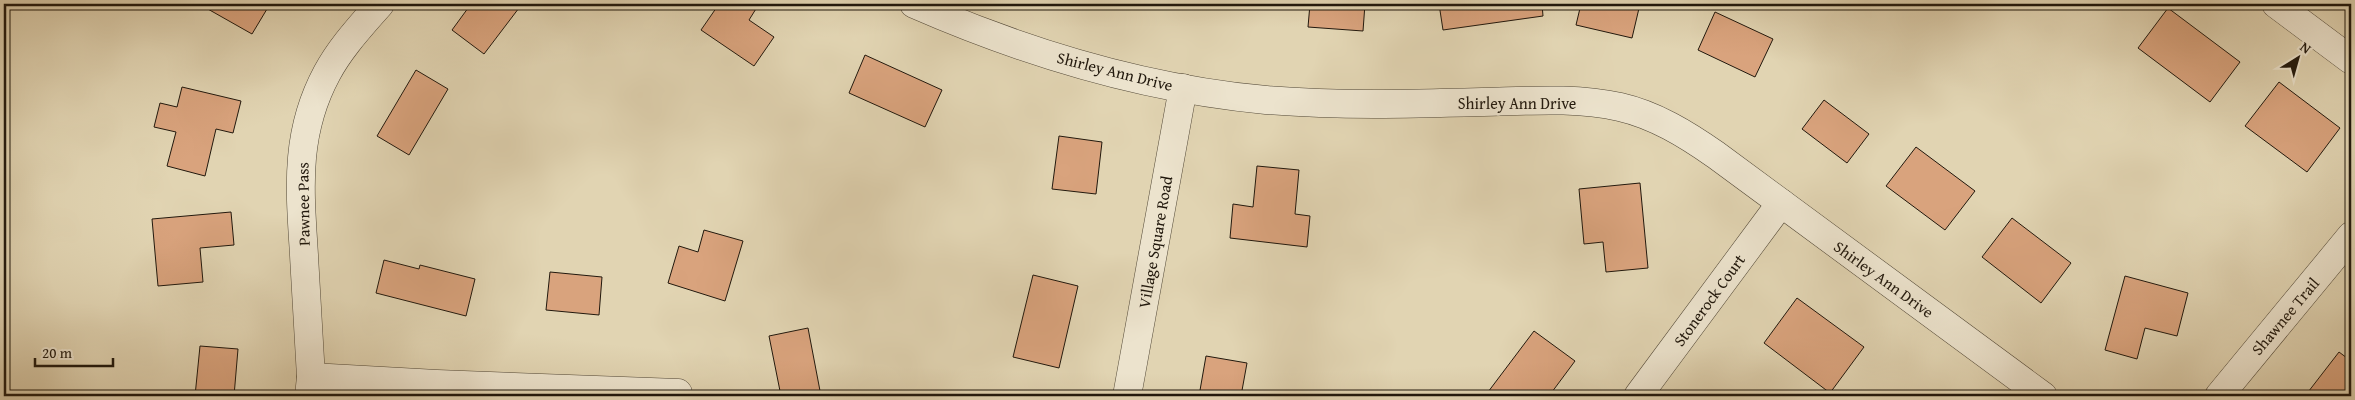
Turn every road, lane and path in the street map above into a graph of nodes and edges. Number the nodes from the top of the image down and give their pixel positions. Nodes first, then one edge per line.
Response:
1 (380, 4) edge
2 (914, 4) edge
3 (2276, 4) edge
4 (2351, 60) edge
5 (1183, 88) junction
6 (1781, 203) junction
7 (2351, 236) edge
8 (310, 387) edge
9 (678, 392) dead end
10 (1127, 396) edge
11 (1638, 396) edge
12 (2043, 396) edge
13 (2219, 396) edge

1 - 8 street, Pawnee Pass
2 - 5 street, Shirley Ann Drive
3 - 4 street
5 - 6 street, Shirley Ann Drive
5 - 10 street, Village Square Road
6 - 11 street, Stonerock Court
6 - 12 street, Shirley Ann Drive
7 - 13 street, Shawnee Trail
8 - 9 street

